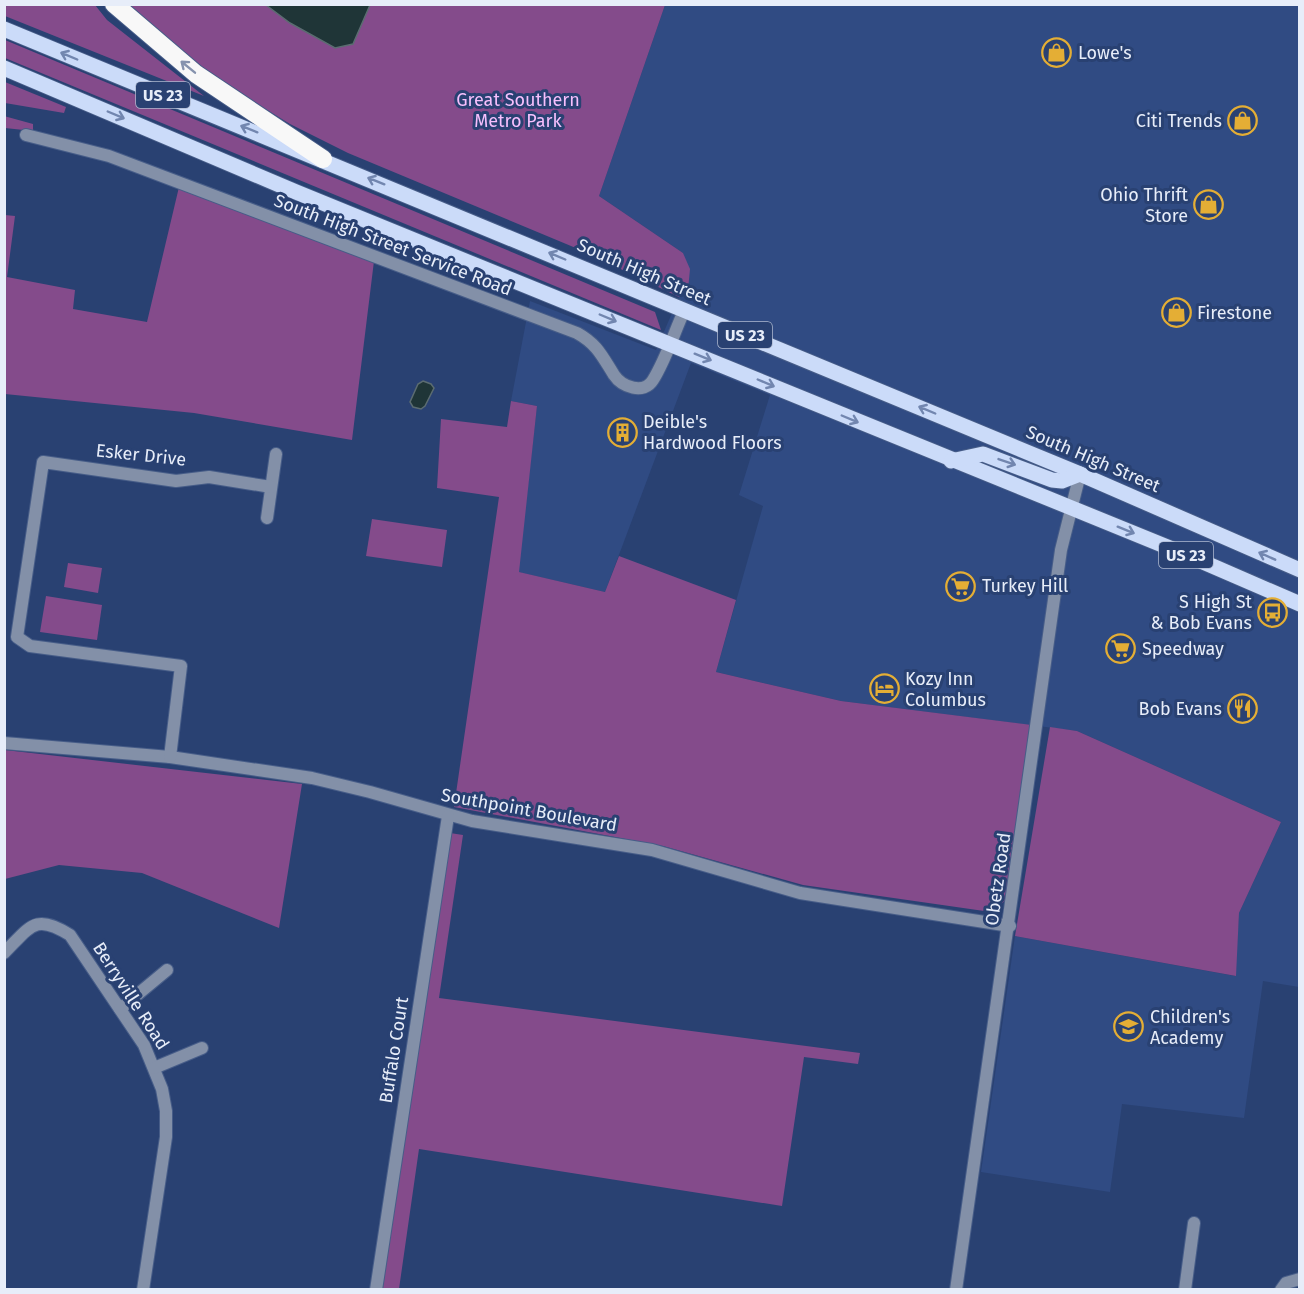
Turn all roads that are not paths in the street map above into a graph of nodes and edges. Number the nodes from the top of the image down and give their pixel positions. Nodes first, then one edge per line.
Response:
1 (114, 4) edge
2 (4, 29) edge
3 (4, 68) edge
4 (26, 135) dead end
5 (323, 159) junction
6 (684, 311) junction
7 (669, 344) junction
8 (276, 454) dead end
9 (951, 461) junction
10 (1080, 474) junction
11 (271, 487) junction
12 (1072, 508) junction
13 (267, 518) dead end
14 (1299, 570) edge
15 (1299, 604) edge
16 (4, 743) edge
17 (170, 757) junction
18 (448, 816) junction
19 (1010, 926) junction
20 (4, 953) edge
21 (167, 970) dead end
22 (120, 1009) junction
23 (202, 1048) dead end
24 (154, 1068) junction
25 (1194, 1223) dead end
26 (1299, 1279) edge
27 (1283, 1286) edge
28 (143, 1290) edge
29 (376, 1290) edge
30 (956, 1290) edge
31 (1185, 1290) edge

5 -> 1 highway
5 -> 2 main road, South High Street / US 23
3 -> 7 main road, US 23
4 - 7 street, South High Street Service Road
6 -> 5 main road, South High Street / US 23
6 - 7 street, South High Street Service Road
10 -> 6 main road, South High Street / US 23
7 -> 9 main road, US 23
8 - 11 street
9 -> 10 main road
9 - 12 main road, US 23
10 - 12 street, Obetz Road
14 -> 10 main road, South High Street / US 23
11 - 13 street
11 - 17 street, Esker Drive
12 -> 15 main road, US 23
12 - 19 street, Obetz Road
16 - 17 street, Southpoint Boulevard
17 - 18 street, Southpoint Boulevard
18 - 19 street, Southpoint Boulevard
18 - 29 street, Buffalo Court
19 - 30 street, Obetz Road
20 - 22 street, Berryville Road
21 - 22 street
22 - 24 street, Berryville Road
23 - 24 street
24 - 28 street, Berryville Road
25 - 31 street
26 - 27 street

